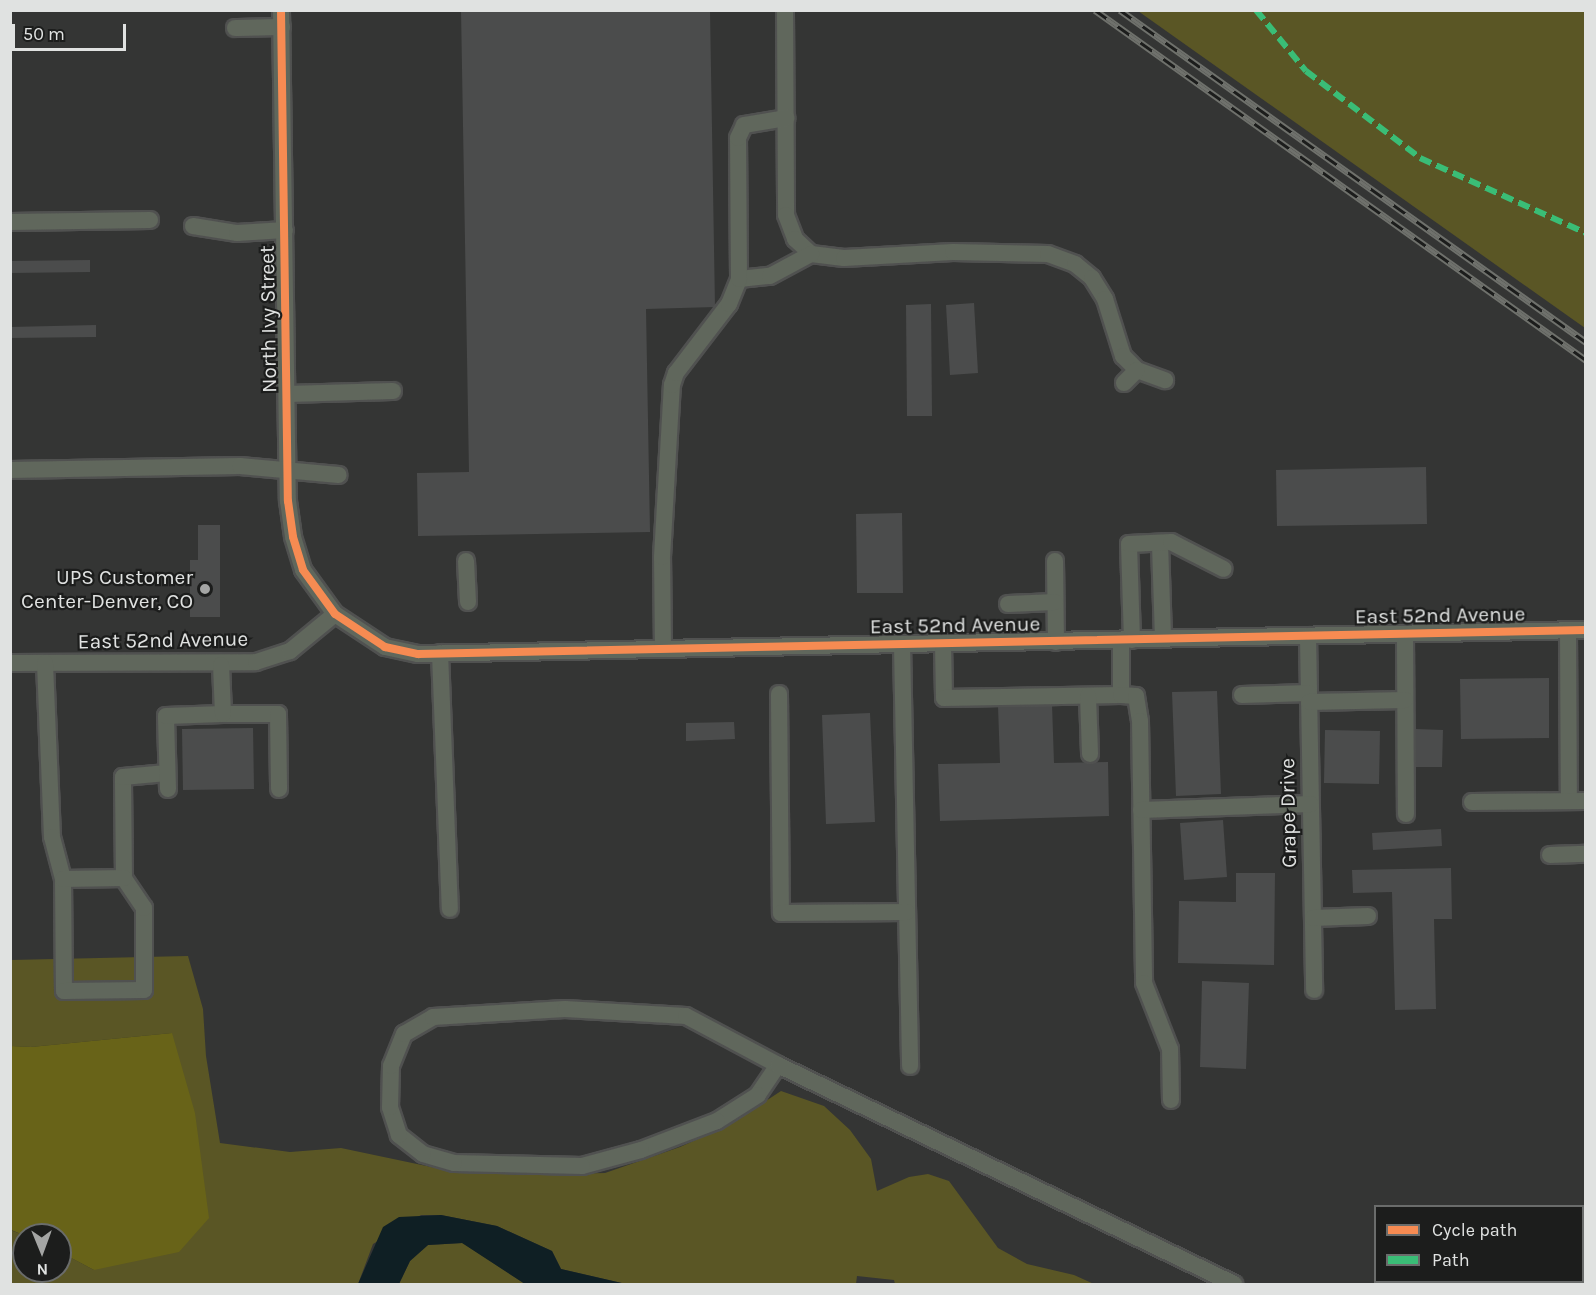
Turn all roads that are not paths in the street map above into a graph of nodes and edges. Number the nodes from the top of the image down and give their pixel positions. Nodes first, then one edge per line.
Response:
1 (785, 10) edge
2 (282, 19) edge
3 (235, 28) dead end
4 (786, 118) junction
5 (150, 220) dead end
6 (10, 222) edge
7 (193, 226) dead end
8 (285, 230) junction
9 (811, 254) junction
10 (739, 279) junction
11 (1137, 370) junction
12 (1165, 380) dead end
13 (1124, 382) dead end
14 (393, 392) dead end
15 (287, 394) junction
16 (10, 471) edge
17 (288, 472) junction
18 (339, 475) dead end
19 (1160, 543) junction
20 (466, 561) dead end
21 (1055, 561) dead end
22 (1224, 569) dead end
23 (468, 602) dead end
24 (1055, 602) junction
25 (1008, 604) dead end
26 (335, 614) junction
27 (1586, 630) edge
28 (1568, 631) junction
29 (1405, 634) junction
30 (1308, 636) junction
31 (1162, 639) junction
32 (1126, 640) junction
33 (1056, 642) junction
34 (902, 644) junction
35 (943, 644) junction
36 (663, 649) junction
37 (441, 653) junction
38 (10, 663) edge
39 (45, 663) junction
40 (221, 665) junction
41 (779, 694) dead end
42 (1122, 695) junction
43 (1242, 695) dead end
44 (1088, 696) junction
45 (1309, 698) junction
46 (1405, 700) junction
47 (223, 714) junction
48 (1090, 754) dead end
49 (279, 789) dead end
50 (1577, 801) edge
51 (1472, 802) dead end
52 (1311, 804) junction
53 (1141, 810) junction
54 (1406, 814) dead end
55 (1586, 854) edge
56 (1550, 855) dead end
57 (124, 878) junction
58 (63, 879) junction
59 (450, 909) dead end
60 (908, 912) junction
61 (1368, 916) dead end
62 (1313, 918) junction
63 (1314, 990) dead end
64 (778, 1065) junction
65 (910, 1066) dead end
66 (1171, 1100) dead end
67 (1234, 1284) edge

1 - 4 street
2 - 3 street
2 - 8 street, North Ivy Street
4 - 9 street
4 - 10 street
5 - 6 street
7 - 8 street
8 - 15 street, North Ivy Street
9 - 10 street
9 - 11 street
10 - 36 street
11 - 12 street
11 - 13 street
14 - 15 street
15 - 17 street, North Ivy Street
16 - 17 street
17 - 18 street
17 - 26 street, North Ivy Street
19 - 22 street
19 - 31 street
19 - 32 street
20 - 23 street
21 - 24 street
24 - 25 street
24 - 33 street
26 - 37 street, East 52nd Avenue
26 - 40 street, East 52nd Avenue
27 - 28 street, East 52nd Avenue
28 - 29 street, East 52nd Avenue
28 - 50 street
29 - 30 street, East 52nd Avenue
29 - 46 street
30 - 31 street, East 52nd Avenue
30 - 45 street, Grape Drive
31 - 32 street, East 52nd Avenue
32 - 33 street, East 52nd Avenue
32 - 42 street
33 - 35 street, East 52nd Avenue
34 - 35 street, East 52nd Avenue
34 - 36 street, East 52nd Avenue
34 - 60 street
35 - 44 street
36 - 37 street, East 52nd Avenue
37 - 59 street
38 - 39 street, East 52nd Avenue
39 - 40 street, East 52nd Avenue
39 - 58 street
40 - 47 street
41 - 60 street
42 - 44 street
42 - 53 street
43 - 45 street
44 - 48 street
45 - 46 street
45 - 52 street, Grape Drive
46 - 54 street
47 - 49 street
47 - 57 street
50 - 51 street
52 - 53 street
52 - 62 street, Grape Drive
53 - 66 street
55 - 56 street
57 - 58 street
57 - 58 street
60 - 65 street
61 - 62 street
62 - 63 street, Grape Drive
64 - 64 street
64 - 67 street

